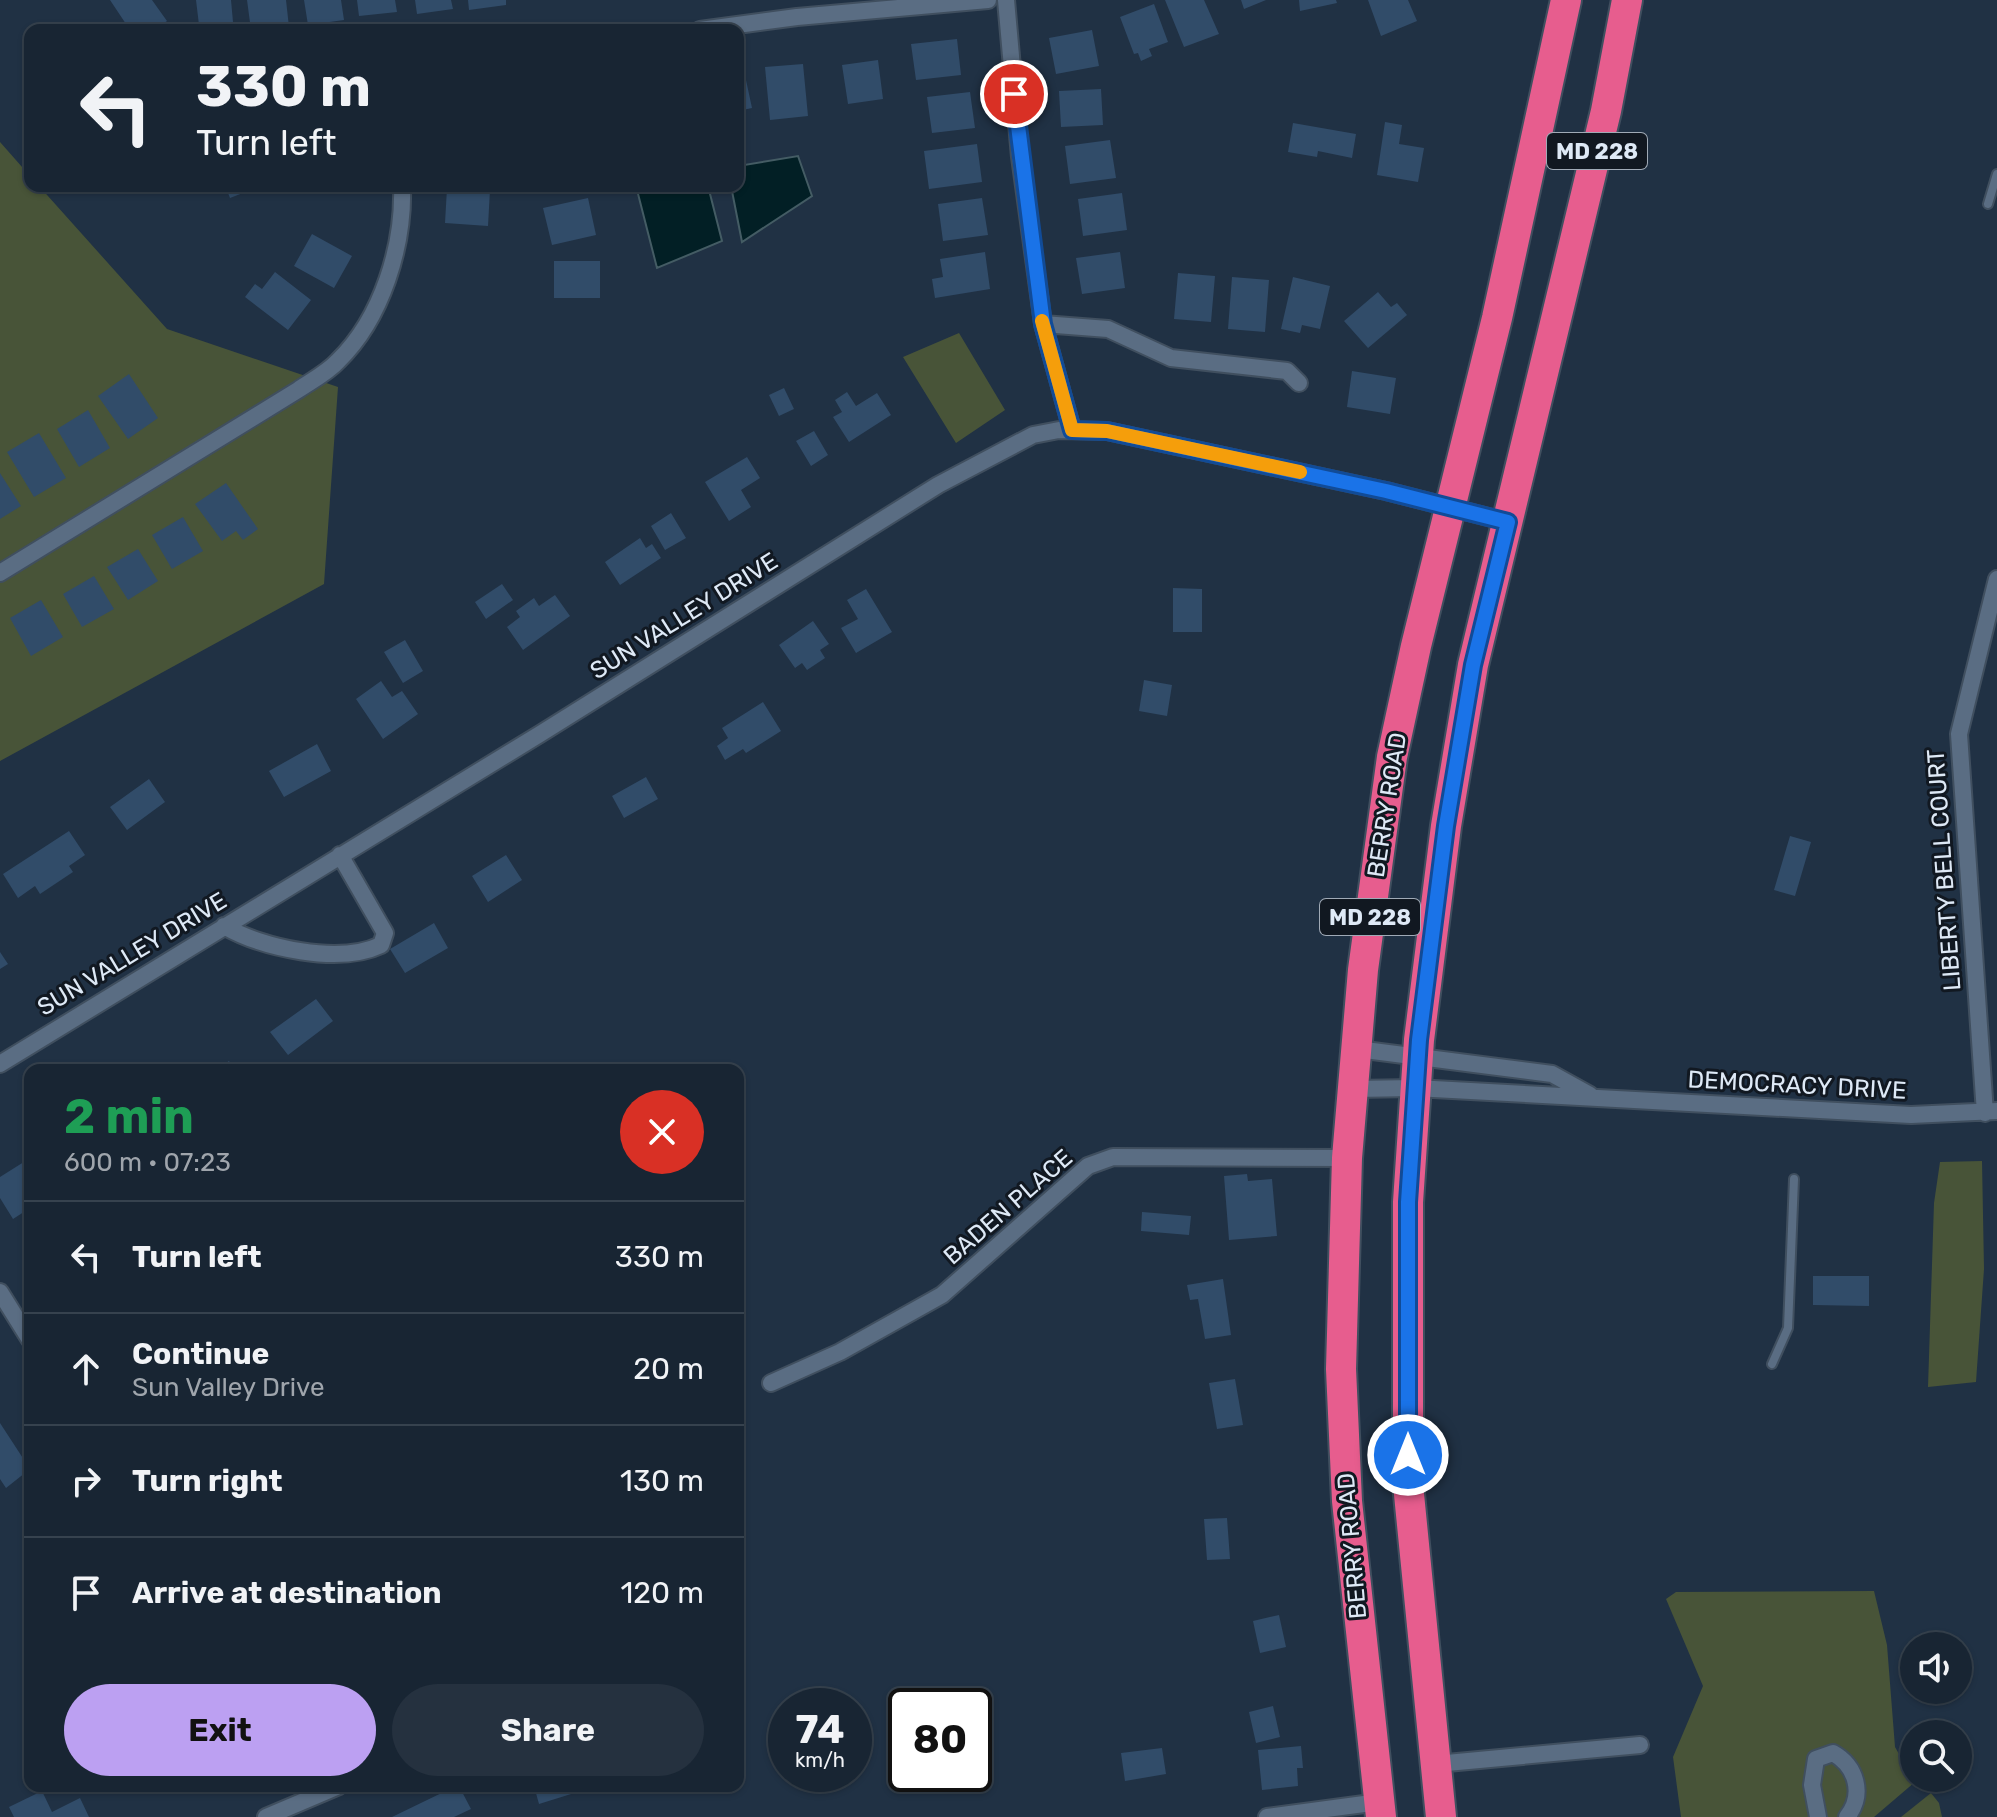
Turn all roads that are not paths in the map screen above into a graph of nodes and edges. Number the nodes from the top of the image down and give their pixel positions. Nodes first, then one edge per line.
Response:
1 (988, 0) edge
2 (1006, 0) edge
3 (1566, 0) edge
4 (1627, 0) edge
5 (744, 24) edge
6 (1997, 174) edge
7 (402, 192) edge
8 (1988, 204) dead end
9 (1043, 324) junction
10 (1299, 383) dead end
11 (1072, 430) junction
12 (1450, 506) junction
13 (1508, 522) junction
14 (0, 573) edge
15 (1997, 579) edge
16 (340, 855) junction
17 (224, 926) junction
18 (1357, 1049) junction
19 (1417, 1057) junction
20 (0, 1064) edge
21 (1415, 1088) junction
22 (1353, 1089) junction
23 (1595, 1098) junction
24 (1991, 1112) edge
25 (1347, 1158) junction
26 (1794, 1179) dead end
27 (0, 1292) edge
28 (24, 1330) edge
29 (1772, 1364) dead end
30 (771, 1383) dead end
31 (1640, 1745) dead end
32 (1436, 1764) junction
33 (303, 1793) edge
34 (1380, 1810) edge
35 (1294, 1815) edge
36 (266, 1817) edge
37 (1267, 1817) edge
38 (1441, 1817) edge
39 (1818, 1817) edge
40 (1847, 1817) edge

1 - 5 street
2 - 9 street
3 - 12 highway, BERRY ROAD / MD 228
4 - 13 highway, MD 228
6 - 8 lane
7 - 14 street
9 - 10 street
9 - 11 street
11 - 12 street, SUN VALLEY DRIVE
11 - 16 street, SUN VALLEY DRIVE
12 - 13 street, SUN VALLEY DRIVE
12 - 18 highway, BERRY ROAD / MD 228
13 - 19 highway, MD 228
15 - 24 street, LIBERTY BELL COURT
16 - 17 street, SUN VALLEY DRIVE
16 - 17 street
17 - 20 street, SUN VALLEY DRIVE
18 - 19 street, DEMOCRACY DRIVE
18 - 22 highway, BERRY ROAD / MD 228
19 - 21 highway, MD 228
19 - 23 street, DEMOCRACY DRIVE
21 - 22 street, DEMOCRACY DRIVE
21 - 23 street, DEMOCRACY DRIVE
21 - 32 highway, MD 228
22 - 25 highway, BERRY ROAD / MD 228
23 - 24 street, DEMOCRACY DRIVE
25 - 30 street, BADEN PLACE
25 - 34 highway, BERRY ROAD / MD 228
26 - 29 lane
27 - 28 street
31 - 32 street
32 - 38 highway, MD 228
33 - 36 street
34 - 35 street
35 - 37 street
39 - 40 street

